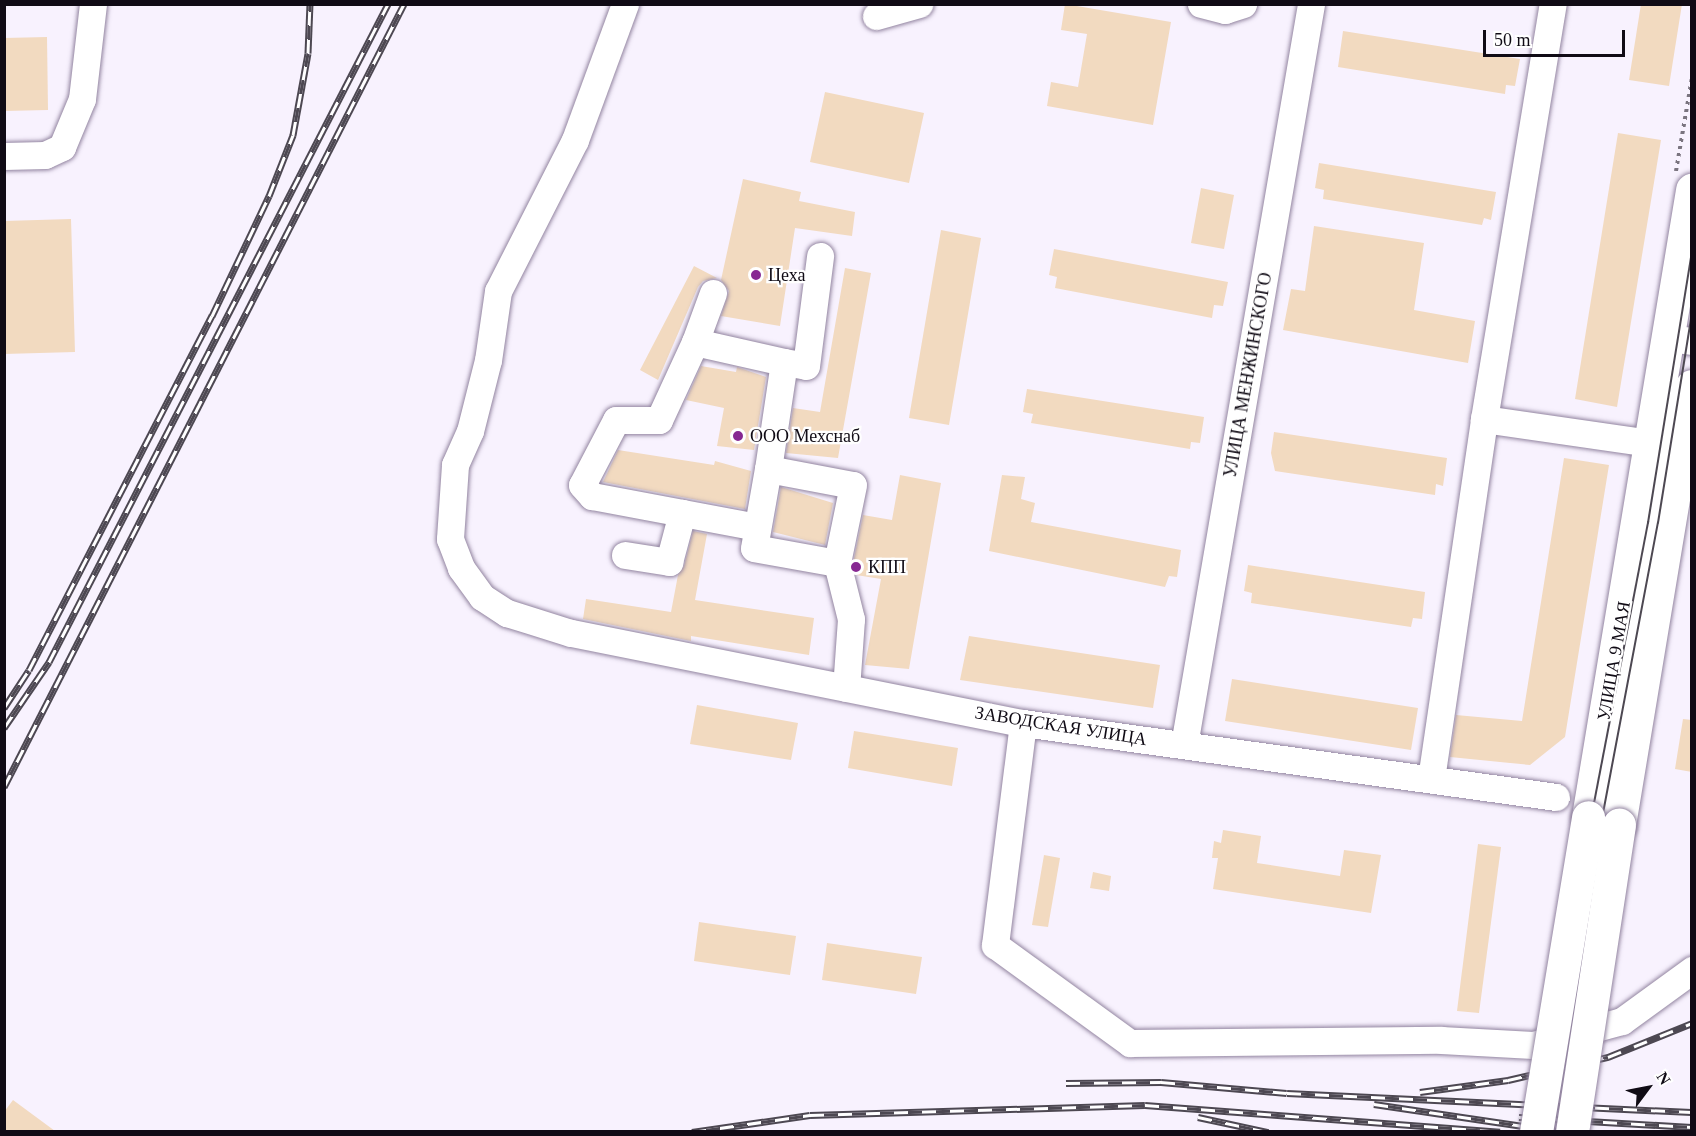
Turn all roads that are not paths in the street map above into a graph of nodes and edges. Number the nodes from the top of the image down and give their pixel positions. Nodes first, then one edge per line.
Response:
1 (93, 4) edge
2 (625, 4) edge
3 (919, 4) edge
4 (1201, 4) edge
5 (1243, 4) edge
6 (1311, 4) edge
7 (1553, 4) edge
8 (876, 16) dead end
9 (4, 156) edge
10 (1692, 190) edge
11 (820, 256) dead end
12 (713, 293) dead end
13 (1680, 339) edge
14 (695, 342) junction
15 (784, 362) junction
16 (1692, 386) edge
17 (1484, 419) junction
18 (1651, 443) junction
19 (768, 469) junction
20 (681, 513) junction
21 (757, 527) junction
22 (625, 555) dead end
23 (837, 563) junction
24 (846, 688) junction
25 (1023, 723) junction
26 (1184, 745) junction
27 (1431, 778) junction
28 (1556, 797) dead end
29 (1603, 821) junction
30 (1692, 970) edge
31 (1536, 1131) edge
32 (1572, 1131) edge

1 - 9 street
2 - 24 street, ЗАВОДСКАЯ УЛИЦА
3 - 8 street
4 - 5 street
6 - 26 street, УЛИЦА МЕНЖИНСКОГО
7 - 17 street
10 - 13 main road, УЛИЦА 9 МАЯ
11 - 15 street
12 - 14 street
13 - 18 main road, УЛИЦА 9 МАЯ
14 - 15 street
14 - 20 street
15 - 19 street
16 - 29 main road, УЛИЦА 9 МАЯ
17 - 18 street
17 - 27 street
18 - 29 main road, УЛИЦА 9 МАЯ
19 - 21 street
19 - 23 street
20 - 21 street
20 - 22 street
21 - 23 street
23 - 24 street
24 - 25 street, ЗАВОДСКАЯ УЛИЦА
25 - 26 street, ЗАВОДСКАЯ УЛИЦА
25 - 30 street
26 - 27 street, ЗАВОДСКАЯ УЛИЦА
27 - 28 street, ЗАВОДСКАЯ УЛИЦА
29 - 31 main road, УЛИЦА 9 МАЯ, bridge
29 - 32 main road, УЛИЦА 9 МАЯ, bridge

